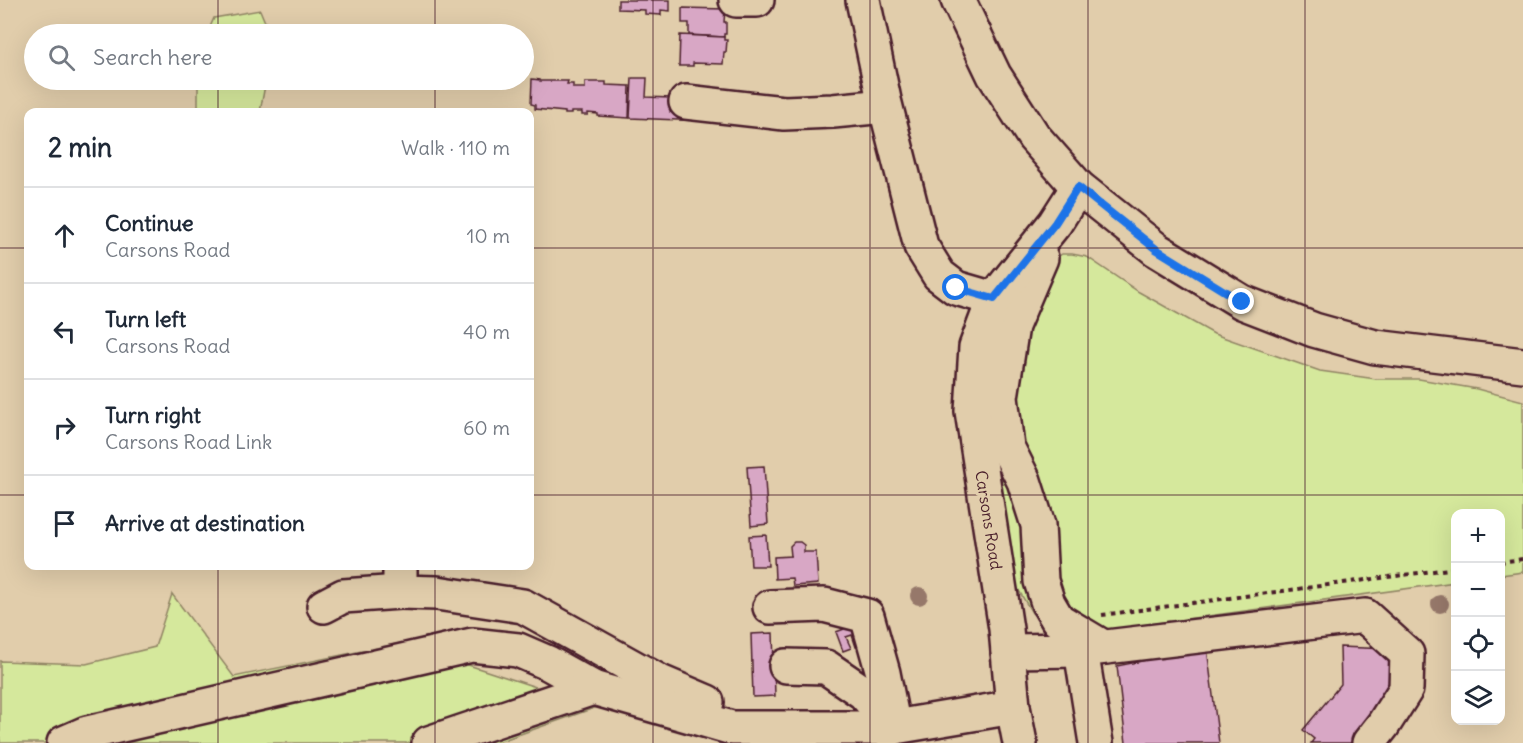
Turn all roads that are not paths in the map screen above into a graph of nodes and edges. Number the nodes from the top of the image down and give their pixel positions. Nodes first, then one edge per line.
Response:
1 (736, 0) edge
2 (757, 0) edge
3 (863, 0) edge
4 (957, 0) edge
5 (686, 102) dead end
6 (885, 106) junction
7 (1078, 187) junction
8 (1055, 223) junction
9 (994, 299) junction
10 (1404, 351) junction
11 (1523, 365) edge
12 (1523, 386) edge
13 (400, 579) edge
14 (324, 606) dead end
15 (770, 607) dead end
16 (1092, 649) junction
17 (1008, 651) junction
18 (786, 666) dead end
19 (593, 688) junction
20 (1013, 707) junction
21 (891, 728) junction
22 (64, 743) edge
23 (429, 743) edge
24 (1020, 743) edge
25 (1096, 743) edge
26 (1369, 743) edge

1 - 2 street
3 - 6 street
4 - 7 street
5 - 6 street
6 - 9 street
7 - 8 street, Carsons Road
7 - 10 street
8 - 9 street, Carsons Road
8 - 16 street
9 - 17 street, Carsons Road
10 - 11 street
10 - 12 street
13 - 14 street
13 - 21 street
15 - 21 street
16 - 17 street
16 - 25 street
16 - 26 street
17 - 20 street, Carsons Road
18 - 21 street
19 - 21 street
19 - 22 street
19 - 23 street
20 - 21 street
20 - 24 street, Carsons Road

